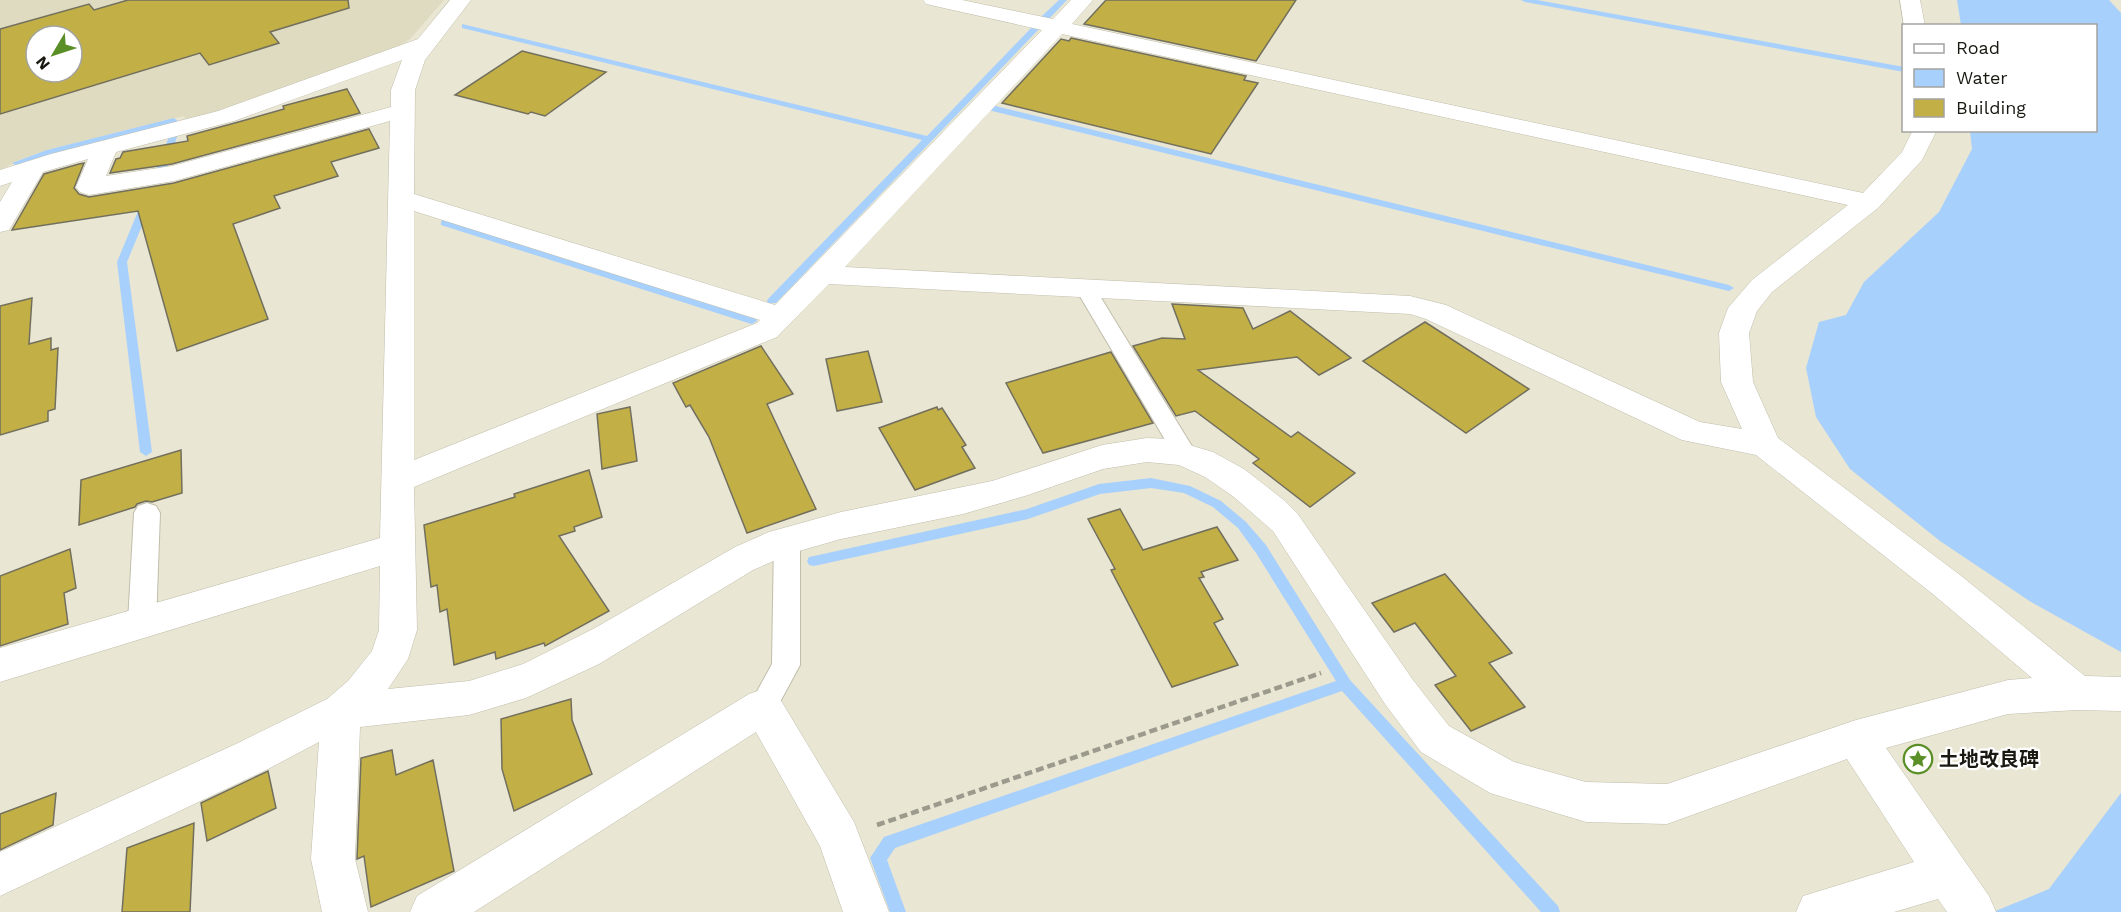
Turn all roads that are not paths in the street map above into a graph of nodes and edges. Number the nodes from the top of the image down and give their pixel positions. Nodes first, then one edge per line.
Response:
1 (461, 0) edge
2 (933, 0) edge
3 (1083, 0) edge
4 (1910, 0) edge
5 (1914, 24) edge
6 (1057, 27) junction
7 (426, 44) junction
8 (402, 111) junction
9 (1924, 132) edge
10 (106, 147) junction
11 (34, 167) junction
12 (0, 178) edge
13 (401, 198) junction
14 (1869, 202) junction
15 (0, 224) edge
16 (822, 275) junction
17 (1085, 288) junction
18 (780, 316) junction
19 (1765, 445) junction
20 (1185, 454) junction
21 (397, 480) junction
22 (147, 513) dead end
23 (787, 540) junction
24 (397, 547) junction
25 (142, 623) junction
26 (0, 665) edge
27 (2077, 693) junction
28 (2121, 694) edge
29 (763, 706) junction
30 (341, 711) junction
31 (1856, 738) junction
32 (0, 874) edge
33 (1961, 893) edge
34 (345, 912) edge
35 (433, 912) edge
36 (866, 912) edge
37 (1819, 912) edge

1 - 7 street
2 - 6 street
3 - 6 street
4 - 5 street
6 - 14 street
6 - 16 street
7 - 8 street
7 - 10 street
8 - 10 street
8 - 13 street
9 - 14 street
10 - 11 street
11 - 12 street
11 - 15 street
13 - 18 street
13 - 21 street
14 - 19 street
16 - 17 street
16 - 18 street
17 - 19 street
17 - 20 lane
18 - 21 street
19 - 27 street
20 - 23 street
20 - 31 street
21 - 24 street
22 - 25 lane
23 - 29 lane
23 - 30 street
24 - 25 street
24 - 30 street
25 - 26 street
27 - 28 street
27 - 31 street
29 - 35 street
29 - 36 street
30 - 32 street
30 - 34 street
31 - 33 street
33 - 37 street

